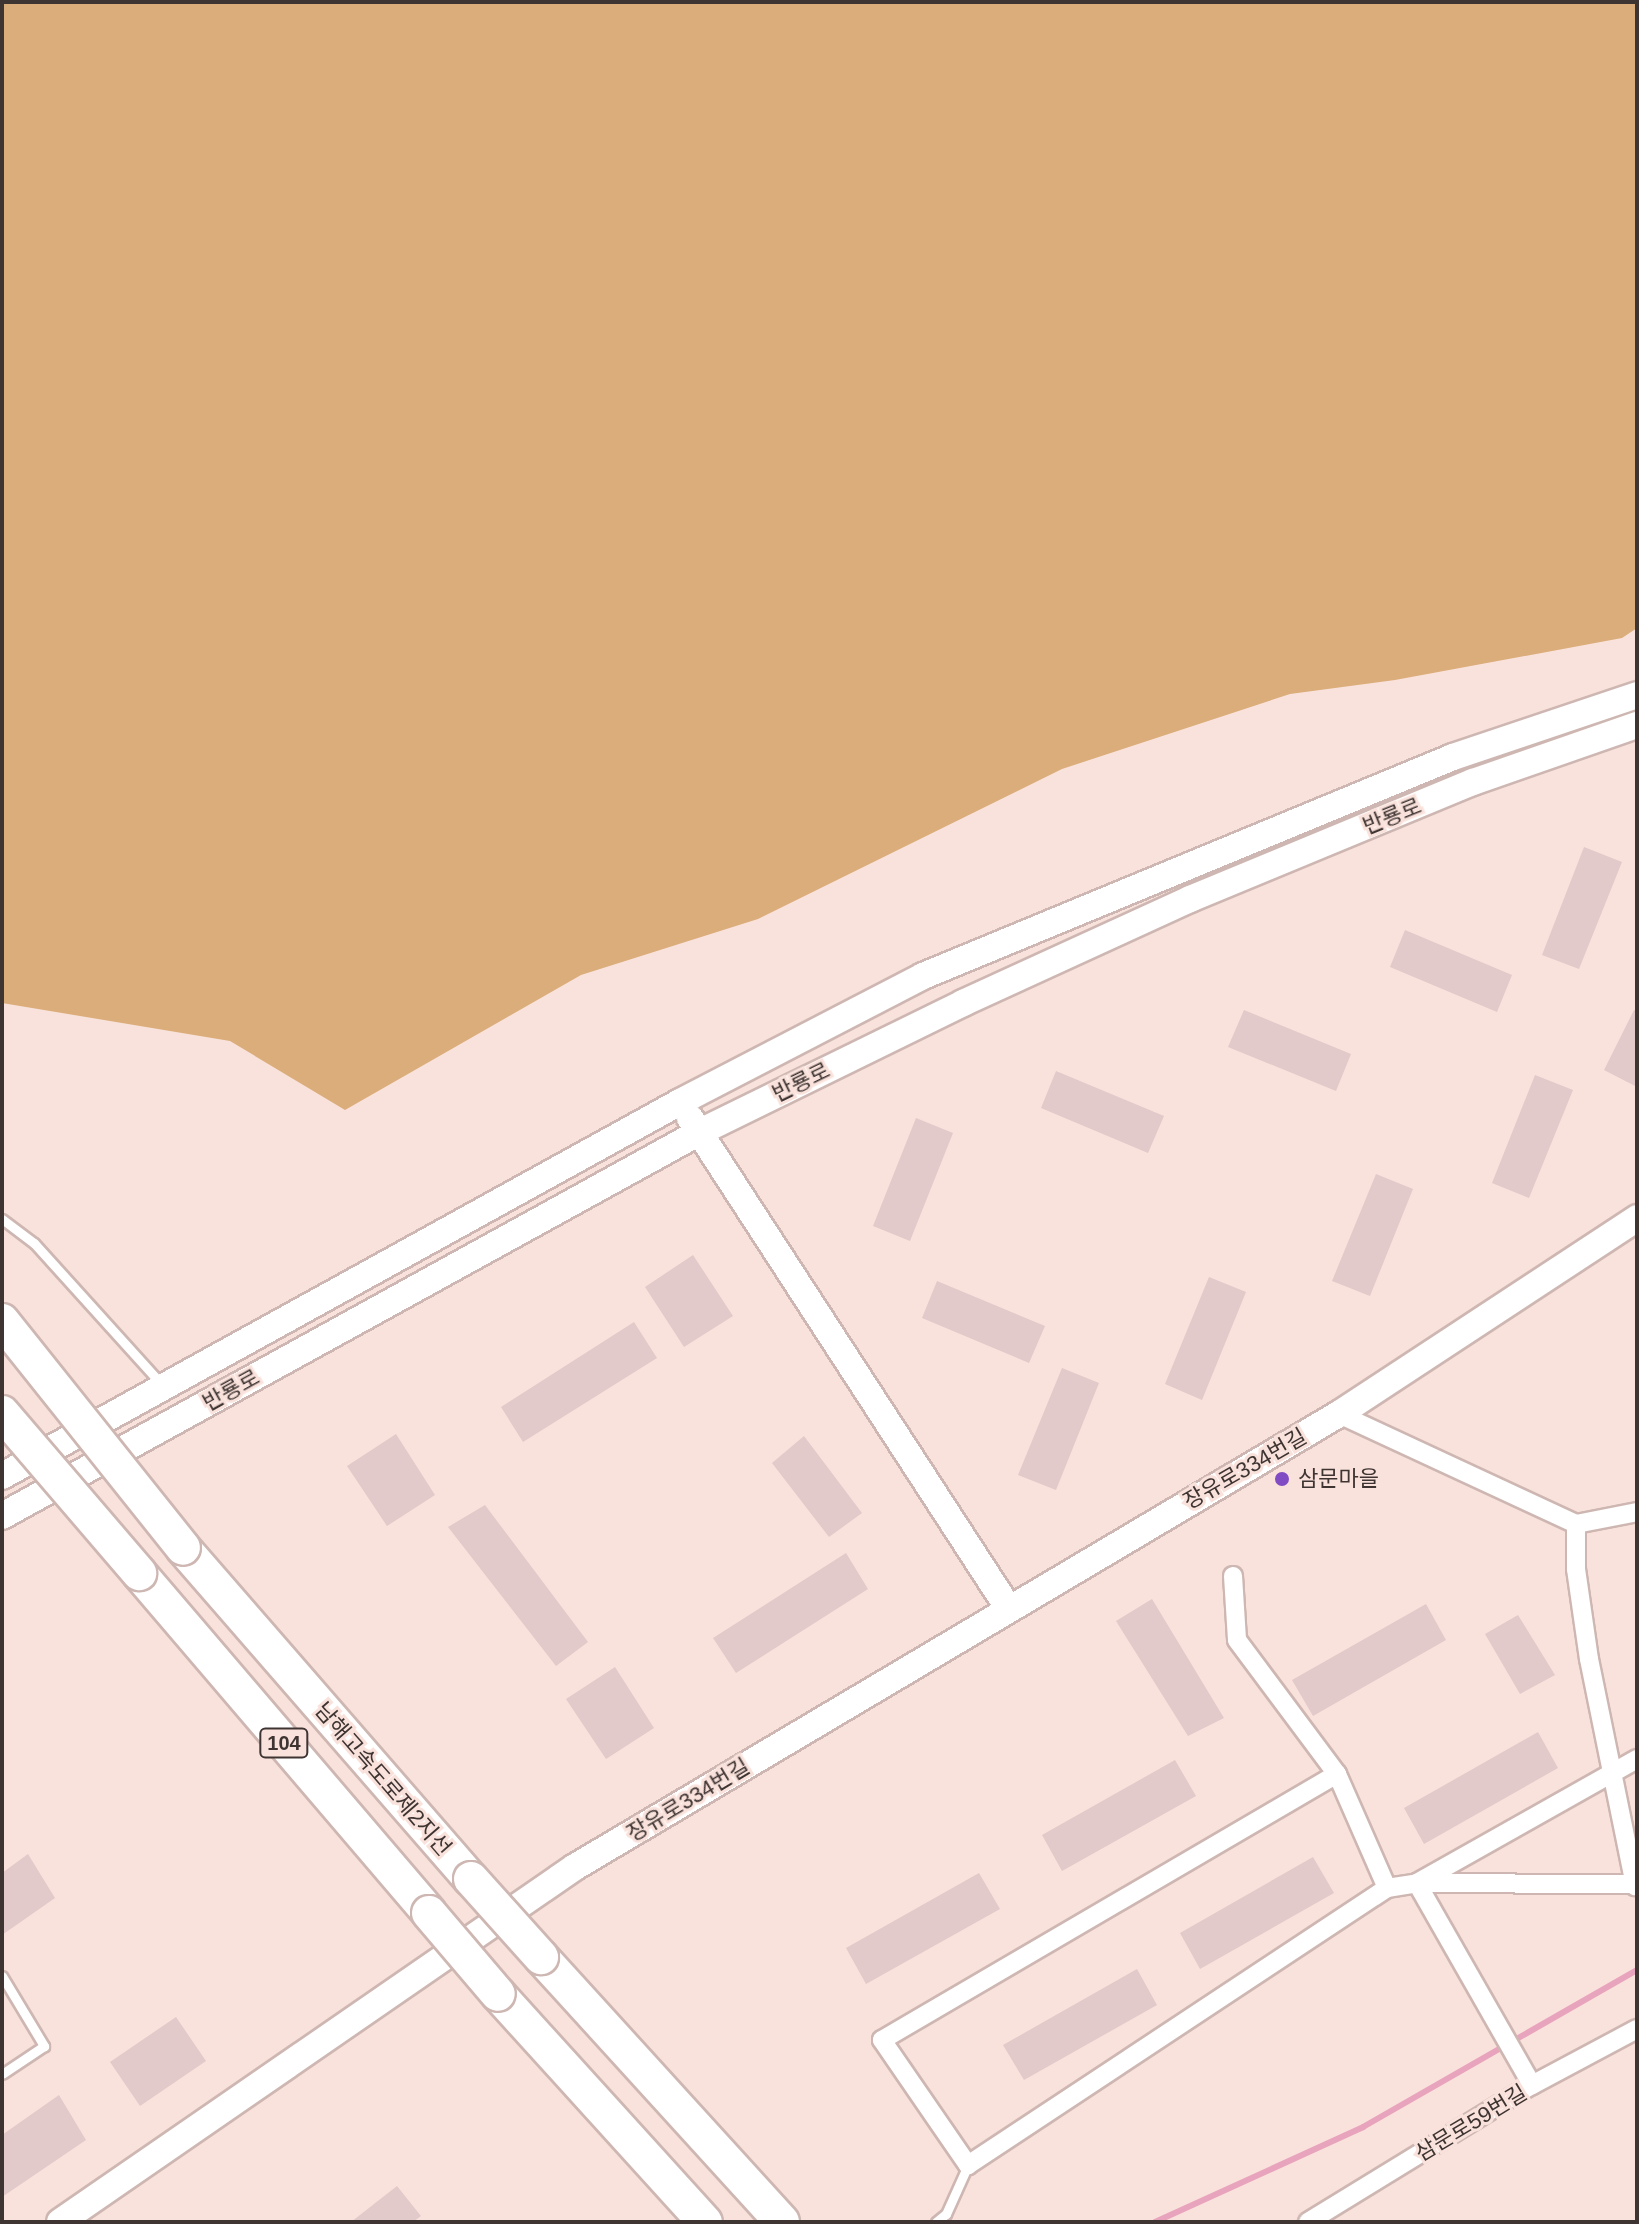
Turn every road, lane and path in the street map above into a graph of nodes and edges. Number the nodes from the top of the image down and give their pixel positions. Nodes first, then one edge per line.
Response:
1 (1637, 695) edge
2 (1637, 725) edge
3 (680, 1102) junction
4 (700, 1132) junction
5 (1637, 1218) edge
6 (2, 1219) edge
7 (2, 1321) edge
8 (164, 1387) junction
9 (2, 1413) edge
10 (1339, 1414) junction
11 (2, 1476) edge
12 (1637, 1512) edge
13 (2, 1516) edge
14 (1576, 1524) junction
15 (1233, 1576) dead end
16 (1007, 1606) junction
17 (1637, 1759) edge
18 (1614, 1770) junction
19 (1337, 1774) junction
20 (1417, 1883) junction
21 (1636, 1885) edge
22 (1387, 1888) junction
23 (2, 1976) edge
24 (1637, 2029) edge
25 (2, 2074) edge
26 (1532, 2085) junction
27 (968, 2165) junction
28 (676, 2190) junction
29 (60, 2222) edge
30 (699, 2222) edge
31 (705, 2222) edge
32 (782, 2222) edge
33 (936, 2222) edge
34 (1308, 2222) edge

1 - 3 street, 반룡로
2 - 4 street, 반룡로
3 - 4 street
3 - 8 street, 반룡로
4 - 13 street, 반룡로
4 - 16 street
5 - 10 street, 장유로334번길
6 - 8 lane
7 - 32 highway, 남해고속도로제2지선 / 104, bridge
8 - 11 street, 반룡로
9 - 28 highway, 104, bridge
10 - 14 street
10 - 16 street, 장유로334번길
12 - 14 street
14 - 18 street
15 - 19 street
16 - 29 street, 장유로334번길
17 - 18 street
18 - 20 street
18 - 21 street
19 - 22 street
19 - 27 street
20 - 21 street
20 - 22 street
20 - 26 street
22 - 27 street
23 - 25 lane
24 - 26 street, 삼문로59번길
26 - 34 street, 삼문로59번길
27 - 33 lane
28 - 30 highway
28 - 31 highway, 104

